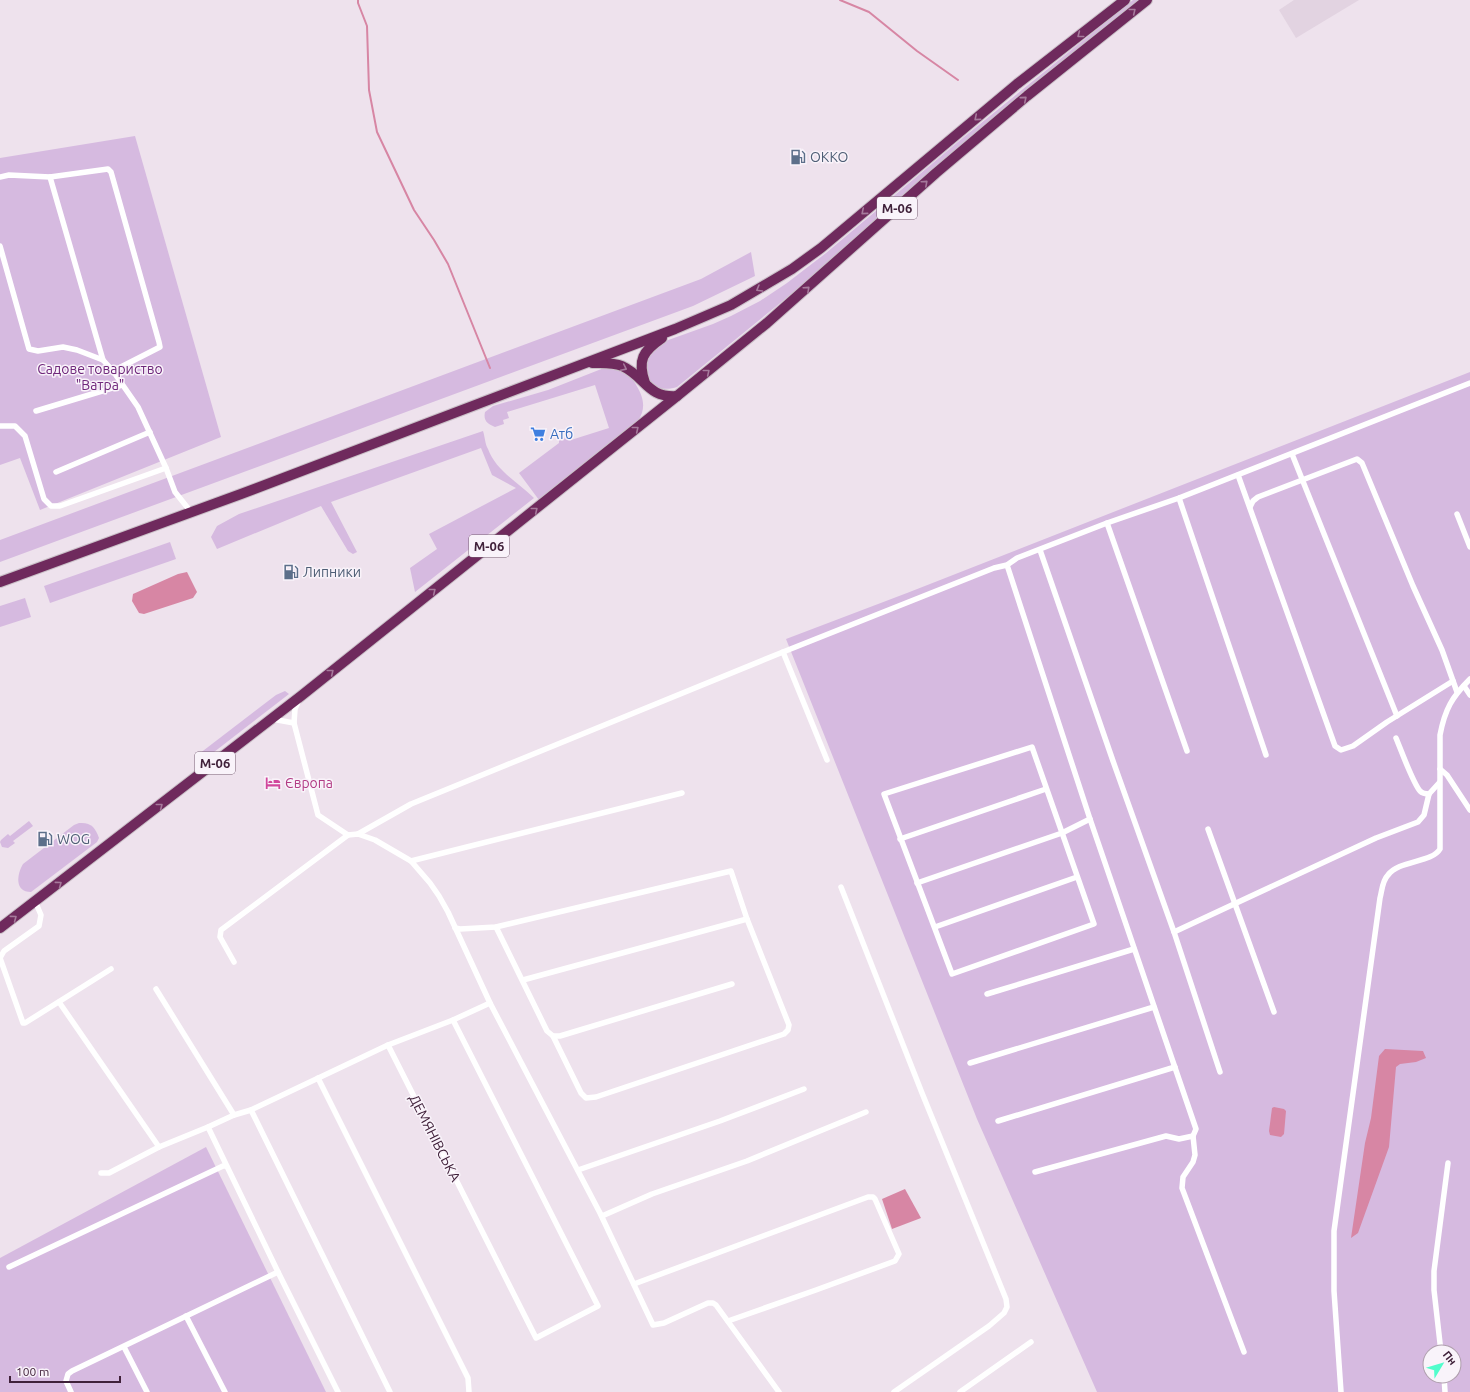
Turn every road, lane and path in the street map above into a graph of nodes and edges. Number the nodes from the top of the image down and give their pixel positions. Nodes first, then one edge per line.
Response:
1 (1125, 0) edge
2 (1147, 0) edge
3 (0, 177) edge
4 (50, 177) junction
5 (0, 246) edge
6 (675, 329) junction
7 (103, 360) junction
8 (586, 363) junction
9 (113, 371) junction
10 (1470, 383) edge
11 (122, 385) junction
12 (645, 385) junction
13 (677, 396) junction
14 (36, 411) dead end
15 (0, 426) edge
16 (150, 432) junction
17 (1292, 454) junction
18 (166, 468) junction
19 (56, 472) dead end
20 (1238, 475) junction
21 (1303, 481) junction
22 (1179, 498) junction
23 (1250, 507) junction
24 (191, 512) junction
25 (1457, 514) dead end
26 (1107, 523) junction
27 (1470, 547) edge
28 (1040, 550) junction
29 (1007, 565) junction
30 (0, 582) edge
31 (783, 652) junction
32 (1470, 680) edge
33 (1453, 681) junction
34 (1464, 686) junction
35 (1457, 692) junction
36 (1470, 695) edge
37 (301, 696) junction
38 (1397, 716) junction
39 (272, 719) junction
40 (294, 723) junction
41 (1396, 738) dead end
42 (1187, 751) dead end
43 (1266, 755) dead end
44 (827, 760) dead end
45 (1440, 769) junction
46 (1439, 784) junction
47 (1046, 789) junction
48 (682, 793) dead end
49 (1429, 794) junction
50 (1470, 810) edge
51 (1090, 819) junction
52 (1208, 829) dead end
53 (1062, 833) junction
54 (358, 834) junction
55 (348, 836) junction
56 (900, 839) junction
57 (411, 861) junction
58 (1077, 876) junction
59 (917, 883) junction
60 (841, 888) dead end
61 (35, 902) junction
62 (1234, 904) junction
63 (747, 919) junction
64 (496, 926) junction
65 (935, 927) junction
66 (0, 928) edge
67 (455, 928) junction
68 (1174, 932) junction
69 (1134, 949) junction
70 (234, 962) dead end
71 (112, 969) dead end
72 (523, 980) junction
73 (732, 984) dead end
74 (156, 989) dead end
75 (987, 994) dead end
76 (59, 1002) junction
77 (490, 1003) junction
78 (1154, 1007) junction
79 (1274, 1012) dead end
80 (453, 1020) junction
81 (553, 1036) junction
82 (388, 1045) junction
83 (970, 1063) dead end
84 (1175, 1067) junction
85 (1220, 1072) dead end
86 (318, 1078) junction
87 (804, 1089) dead end
88 (251, 1110) junction
89 (866, 1112) dead end
90 (234, 1115) junction
91 (998, 1121) dead end
92 (208, 1127) junction
93 (1192, 1136) junction
94 (160, 1146) junction
95 (1448, 1163) dead end
96 (226, 1166) junction
97 (578, 1170) junction
98 (1035, 1172) dead end
99 (101, 1173) dead end
100 (602, 1216) junction
101 (9, 1268) dead end
102 (278, 1272) junction
103 (634, 1284) junction
104 (186, 1316) junction
105 (728, 1321) junction
106 (1031, 1342) dead end
107 (1440, 1344) edge
108 (124, 1347) junction
109 (1244, 1352) dead end
110 (70, 1392) edge
111 (147, 1392) edge
112 (225, 1392) edge
113 (338, 1392) edge
114 (390, 1392) edge
115 (469, 1392) edge
116 (779, 1392) edge
117 (894, 1392) edge
118 (960, 1392) edge
119 (1341, 1392) edge

1 -> 6 highway, М-06
13 -> 2 highway, М-06
3 - 4 street
4 - 7 street
4 - 9 street
5 - 7 street
6 - 8 highway, М-06
6 - 12 highway
7 - 9 street
8 -> 12 highway
8 - 24 highway, М-06
9 - 11 street
10 - 17 street
11 - 14 street
11 - 16 street
12 - 13 highway
37 -> 13 highway, М-06
15 - 18 street
16 - 18 street
16 - 19 street
17 - 20 street
17 - 21 street
18 - 24 street
20 - 22 street
20 - 23 street
21 - 23 street
21 - 33 street
21 - 38 street
22 - 26 street
22 - 43 street
23 - 38 street
24 - 30 highway, М-06
25 - 27 street
26 - 28 street
26 - 42 street
28 - 29 street
28 - 68 street
29 - 31 street
29 - 51 street
31 - 44 street
31 - 54 street
32 - 34 street
33 - 35 street
33 - 38 street
34 - 35 street
34 - 36 street
35 - 45 street
37 - 39 highway, М-06
37 - 40 street
39 - 40 street
61 -> 39 highway, М-06
40 - 55 street
41 - 49 street
45 - 46 street
45 - 50 street
46 - 49 street
46 - 119 street
47 - 53 street
47 - 56 street
47 - 56 street
48 - 57 street
49 - 62 street
51 - 53 street
51 - 69 street
52 - 62 street
53 - 58 street
53 - 59 street
54 - 55 street
54 - 57 street
55 - 70 street
56 - 59 street
57 - 67 street
58 - 65 street
58 - 65 street
59 - 65 street
60 - 117 street
66 -> 61 highway, М-06
61 - 76 street
62 - 68 street
62 - 79 street
63 - 64 street
63 - 72 street
63 - 81 street
64 - 67 street
64 - 72 street
67 - 77 street
68 - 85 street
69 - 75 street
69 - 78 street
71 - 76 street
72 - 81 street
73 - 81 street
74 - 90 street
76 - 94 street
77 - 80 street
77 - 97 street
78 - 83 street
78 - 84 street
80 - 82 street
80 - 82 street, ДЕМЯНІВСЬКА
82 - 86 street
84 - 91 street
84 - 93 street
86 - 88 street
86 - 115 street
87 - 97 street
88 - 90 street
88 - 114 street
89 - 100 street
90 - 92 street
92 - 94 street
92 - 96 street
93 - 98 street
93 - 109 street
94 - 99 street
95 - 107 street
96 - 101 street
96 - 102 street
97 - 100 street
100 - 103 street
102 - 104 street
102 - 113 street
103 - 105 street
103 - 105 street
104 - 108 street
104 - 112 street
105 - 116 street
106 - 118 street
108 - 110 street
108 - 111 street

